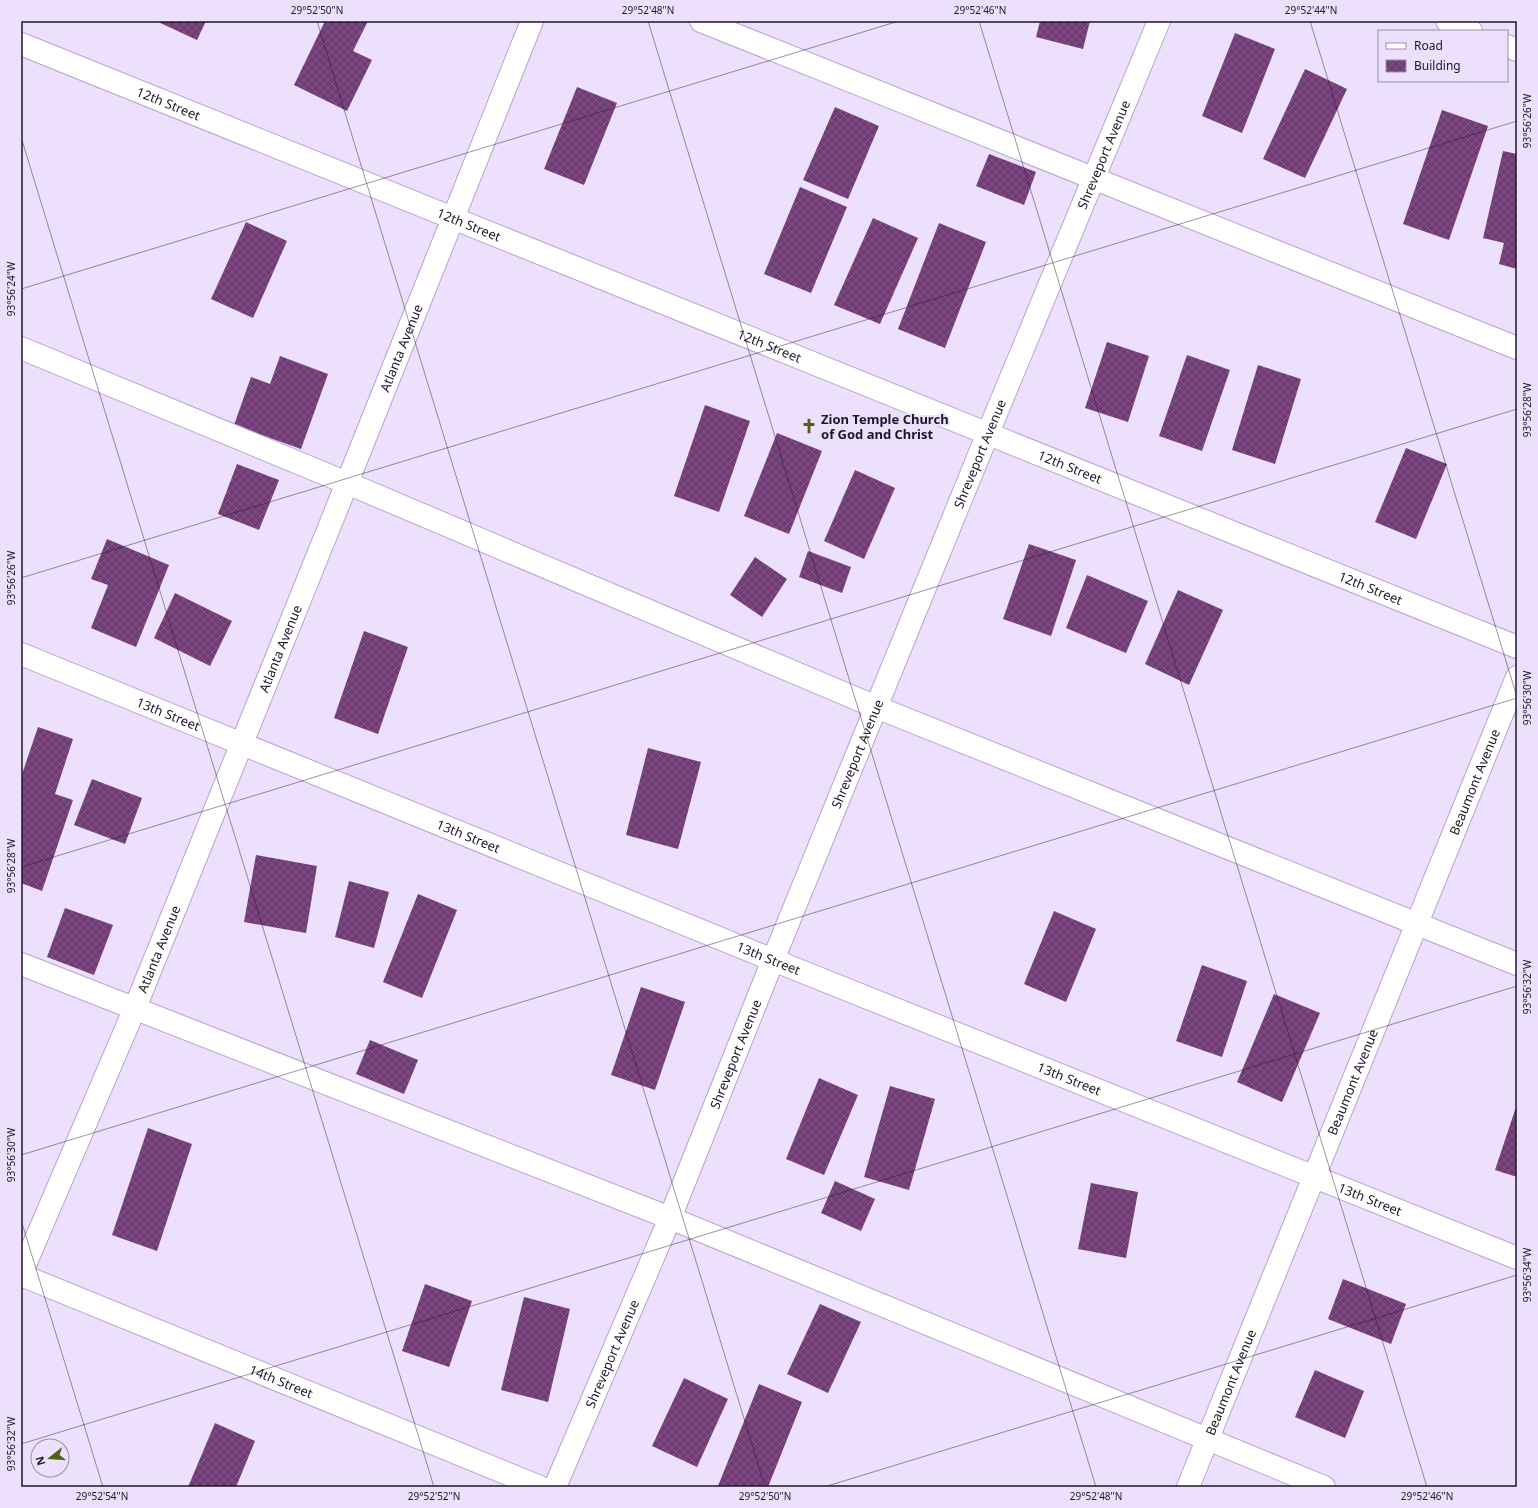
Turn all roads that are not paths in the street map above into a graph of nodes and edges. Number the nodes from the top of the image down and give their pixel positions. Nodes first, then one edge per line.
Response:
1 (532, 21) edge
2 (701, 21) edge
3 (1159, 21) edge
4 (1446, 21) edge
5 (1468, 30) edge
6 (21, 44) edge
7 (1094, 178) junction
8 (453, 218) junction
9 (21, 348) edge
10 (1517, 348) edge
11 (988, 433) junction
12 (347, 483) junction
13 (1517, 647) edge
14 (21, 654) edge
15 (1517, 678) edge
16 (876, 707) junction
17 (242, 745) junction
18 (1416, 923) junction
19 (773, 960) junction
20 (21, 964) edge
21 (1517, 964) edge
22 (135, 1008) junction
23 (1315, 1176) junction
24 (670, 1218) junction
25 (1517, 1258) edge
26 (21, 1274) edge
27 (1208, 1440) junction
28 (540, 1487) edge
29 (555, 1487) edge
30 (1188, 1487) edge
31 (1324, 1487) edge

1 - 8 street, Atlanta Avenue
2 - 7 street
3 - 7 street, Shreveport Avenue
4 - 5 street
6 - 8 street, 12th Street
7 - 10 street
7 - 11 street, Shreveport Avenue
8 - 11 street, 12th Street
8 - 12 street, Atlanta Avenue
9 - 12 street
11 - 13 street, 12th Street
11 - 16 street, Shreveport Avenue
12 - 16 street
12 - 17 street, Atlanta Avenue
14 - 17 street, 13th Street
15 - 18 street, Beaumont Avenue
16 - 18 street
16 - 19 street, Shreveport Avenue
17 - 19 street, 13th Street
17 - 22 street, Atlanta Avenue
18 - 21 street
18 - 23 street, Beaumont Avenue
19 - 23 street, 13th Street
19 - 24 street, Shreveport Avenue
20 - 22 street
22 - 24 street
22 - 26 street, Atlanta Avenue
23 - 25 street, 13th Street
23 - 27 street, Beaumont Avenue
24 - 27 street
24 - 29 street, Shreveport Avenue
26 - 28 street, 14th Street
27 - 30 street, Beaumont Avenue
27 - 31 street

